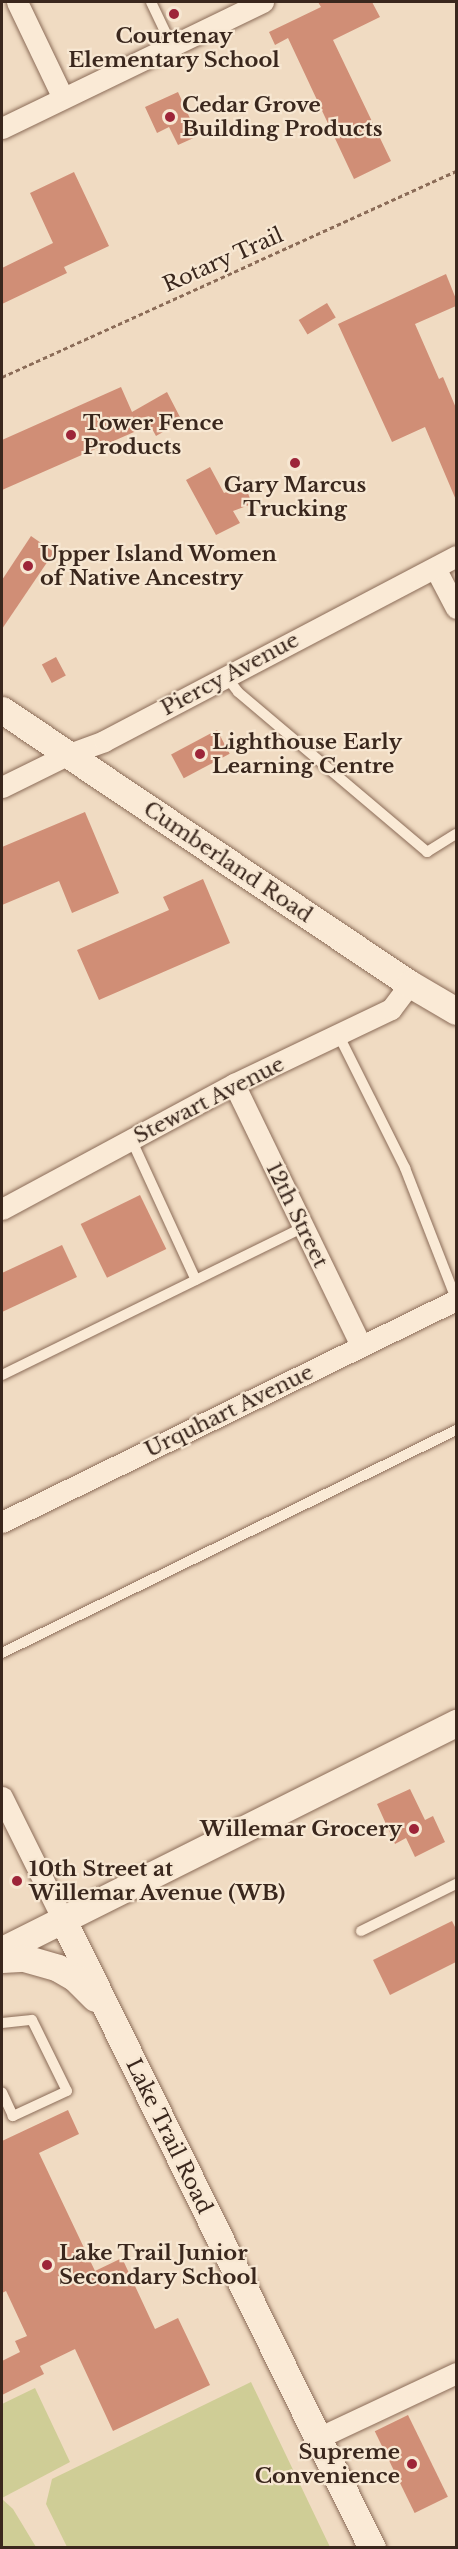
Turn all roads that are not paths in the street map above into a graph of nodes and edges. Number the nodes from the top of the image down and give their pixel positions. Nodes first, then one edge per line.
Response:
1 (17, 2) edge
2 (151, 2) edge
3 (263, 2) edge
4 (172, 45) junction
5 (63, 98) junction
6 (2, 128) edge
7 (456, 556) edge
8 (435, 567) junction
9 (456, 609) edge
10 (226, 676) junction
11 (2, 710) edge
12 (69, 754) junction
13 (2, 788) edge
14 (456, 834) edge
15 (410, 984) junction
16 (456, 1011) edge
17 (339, 1036) junction
18 (234, 1084) junction
19 (131, 1139) junction
20 (2, 1209) edge
21 (302, 1228) junction
22 (196, 1280) junction
23 (456, 1300) edge
24 (361, 1346) junction
25 (2, 1375) edge
26 (456, 1430) edge
27 (2, 1522) edge
28 (2, 1653) edge
29 (456, 1723) edge
30 (2, 1797) edge
31 (456, 1884) edge
32 (62, 1918) junction
33 (361, 1931) dead end
34 (2, 1950) edge
35 (2, 1959) edge
36 (107, 2009) junction
37 (2, 2023) edge
38 (2, 2092) edge
39 (456, 2373) edge
40 (318, 2438) junction
41 (372, 2547) edge

1 - 5 street
2 - 4 lane
3 - 4 street
4 - 5 street
5 - 6 street
7 - 8 street, Piercy Avenue
8 - 9 street
8 - 10 street, Piercy Avenue
10 - 12 street, Piercy Avenue
10 - 14 lane
11 - 12 street, Cumberland Road
12 - 13 street, Piercy Avenue
12 - 15 street, Cumberland Road
15 - 16 street, Cumberland Road
15 - 17 street, Stewart Avenue
17 - 18 street, Stewart Avenue
17 - 23 lane
18 - 19 street, Stewart Avenue
18 - 21 street, 12th Street
19 - 20 street, Stewart Avenue
19 - 22 lane
21 - 22 lane
21 - 24 street, 12th Street
22 - 25 lane
23 - 24 street, Urquhart Avenue
24 - 27 street, Urquhart Avenue
26 - 28 lane
29 - 32 street
30 - 32 street
31 - 33 lane
32 - 34 street
32 - 36 street, Lake Trail Road
35 - 36 street
36 - 40 street, Lake Trail Road
37 - 38 lane
39 - 40 street
40 - 41 street, Lake Trail Road

